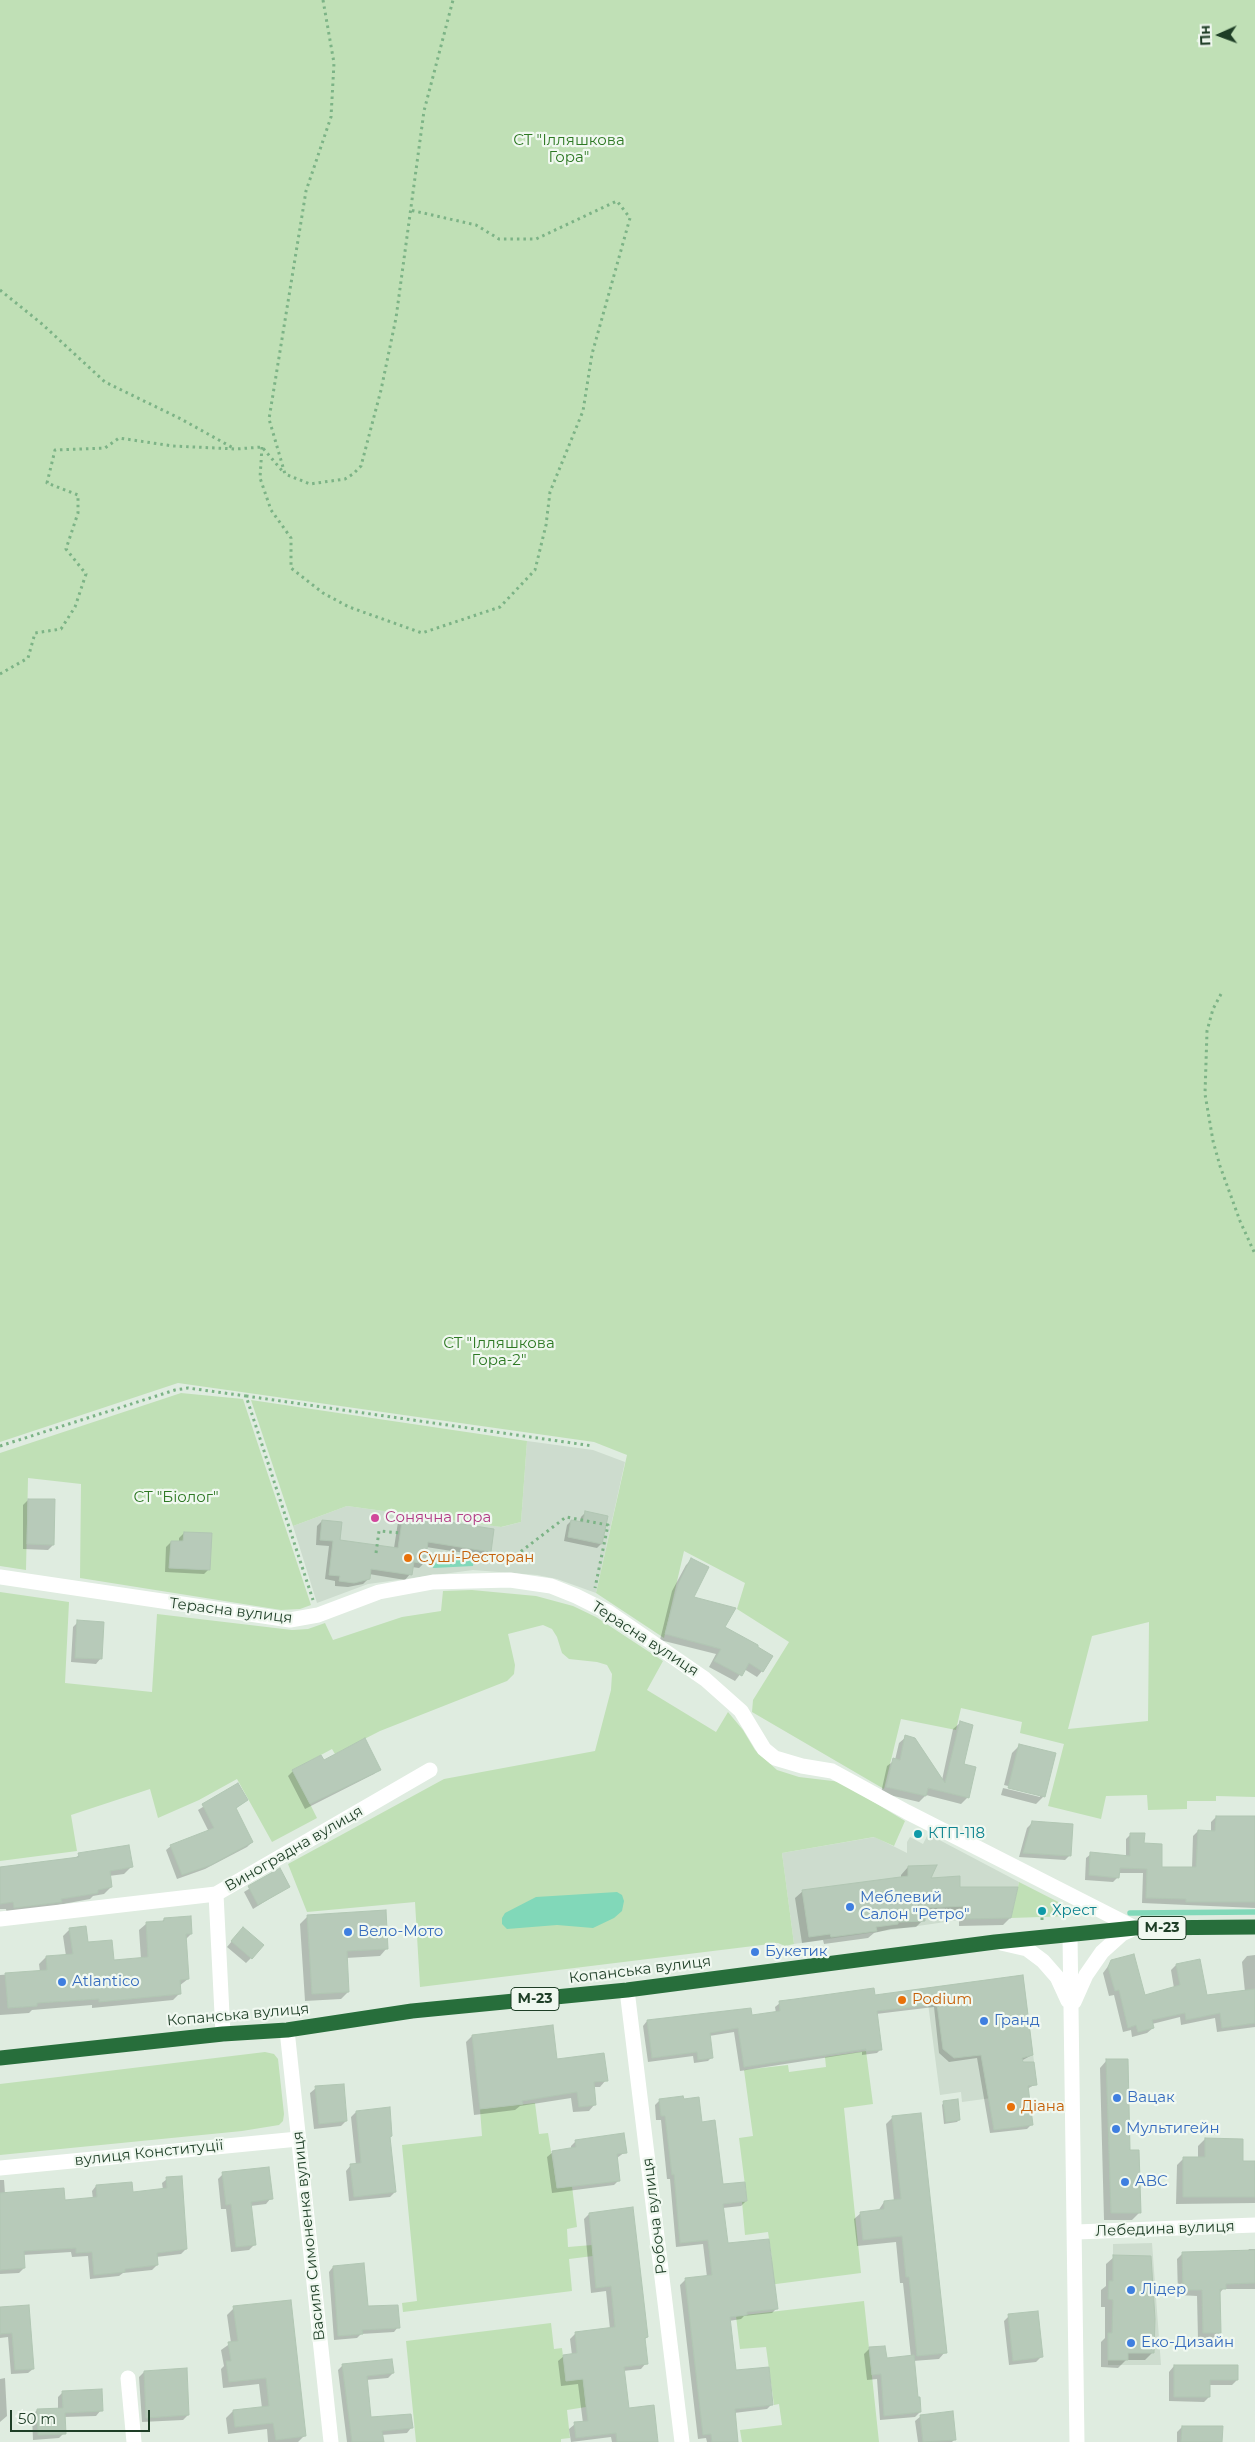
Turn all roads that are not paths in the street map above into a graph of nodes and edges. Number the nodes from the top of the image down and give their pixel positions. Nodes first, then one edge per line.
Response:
1 (0, 1577) edge
2 (430, 1770) dead end
3 (216, 1894) junction
4 (0, 1919) edge
5 (1255, 1926) edge
6 (1135, 1928) junction
7 (1070, 1935) junction
8 (995, 1942) junction
9 (627, 1990) junction
10 (1071, 2008) junction
11 (286, 2030) junction
12 (223, 2034) junction
13 (0, 2058) edge
14 (298, 2139) junction
15 (0, 2168) edge
16 (1255, 2225) edge
17 (1076, 2232) junction
18 (128, 2378) dead end
19 (134, 2442) edge
20 (331, 2442) edge
21 (682, 2442) edge
22 (1077, 2442) edge

1 - 6 street, Терасна вулиця
2 - 3 street, Виноградна вулиця
3 - 4 street, Виноградна вулиця
3 - 12 street
5 - 6 highway, Копанська вулиця / М-23
6 - 7 highway, Копанська вулиця / М-23
6 - 10 street
7 - 8 highway, Копанська вулиця / М-23
7 - 10 street
8 - 9 highway, Копанська вулиця / М-23
8 - 10 street
9 - 11 highway, Копанська вулиця / М-23
9 - 21 street, Робоча вулиця
10 - 17 street
11 - 12 highway, Копанська вулиця / М-23
11 - 14 street, Василя Симоненка вулиця
12 - 13 highway, Копанська вулиця / М-23
14 - 15 street, вулиця Конституції
14 - 20 street, Василя Симоненка вулиця
16 - 17 street, Лебедина вулиця
17 - 22 street
18 - 19 street

